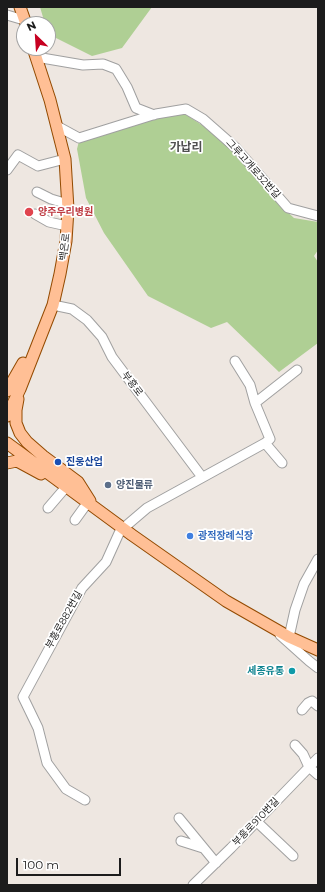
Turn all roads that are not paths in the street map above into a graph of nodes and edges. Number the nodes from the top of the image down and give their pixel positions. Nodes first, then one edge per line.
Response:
1 (36, 56) edge
2 (47, 56) edge
3 (154, 115) junction
4 (57, 126) junction
5 (65, 159) junction
6 (7, 170) edge
7 (37, 192) dead end
8 (68, 204) junction
9 (35, 214) dead end
10 (318, 216) edge
11 (67, 226) junction
12 (53, 305) junction
13 (44, 328) junction
14 (235, 362) dead end
15 (297, 370) dead end
16 (20, 389) junction
17 (7, 391) edge
18 (256, 403) junction
19 (7, 416) edge
20 (7, 443) edge
21 (265, 443) junction
22 (18, 450) junction
23 (43, 456) junction
24 (7, 463) edge
25 (282, 464) dead end
26 (202, 477) junction
27 (62, 485) junction
28 (91, 504) junction
29 (48, 508) dead end
30 (75, 520) dead end
31 (123, 528) junction
32 (318, 559) edge
33 (272, 628) junction
34 (289, 637) junction
35 (318, 650) edge
36 (318, 668) edge
37 (318, 706) edge
38 (302, 710) dead end
39 (295, 745) dead end
40 (318, 758) edge
41 (309, 767) junction
42 (318, 775) edge
43 (85, 800) dead end
44 (179, 818) dead end
45 (256, 821) junction
46 (181, 841) dead end
47 (203, 848) junction
48 (293, 856) dead end
49 (216, 863) junction
50 (193, 885) edge

1 - 4 main road, 백은로
2 - 3 street
3 - 4 street, 그루고개로32번길
3 - 10 street, 그루고개로32번길
4 - 5 main road, 백은로
5 - 6 street
5 - 8 main road, 백은로
7 - 8 street
8 - 11 main road, 백은로
9 - 11 street
11 - 12 main road, 백은로
12 - 13 main road, 백은로
12 - 26 street, 부흥로
13 - 16 main road, 백은로
13 - 17 main road
14 - 18 street
15 - 18 street
16 - 19 main road, 백은로
16 - 23 main road
18 - 21 street
20 - 22 main road
21 - 25 street
21 - 26 street
22 - 23 main road
22 - 27 main road
23 - 28 main road
24 - 27 main road
26 - 31 street
27 - 28 main road
27 - 29 street
28 - 30 street
28 - 31 main road
31 - 33 main road
31 - 43 street, 부흥로882번길
32 - 34 street
33 - 34 main road
33 - 36 street
34 - 35 main road
37 - 38 street
39 - 41 street
40 - 41 street, 부흥로910번길
41 - 42 street
41 - 45 street, 부흥로910번길
44 - 47 street
45 - 48 street
45 - 49 street, 부흥로910번길
46 - 47 street
47 - 49 street
49 - 50 street, 부흥로910번길

